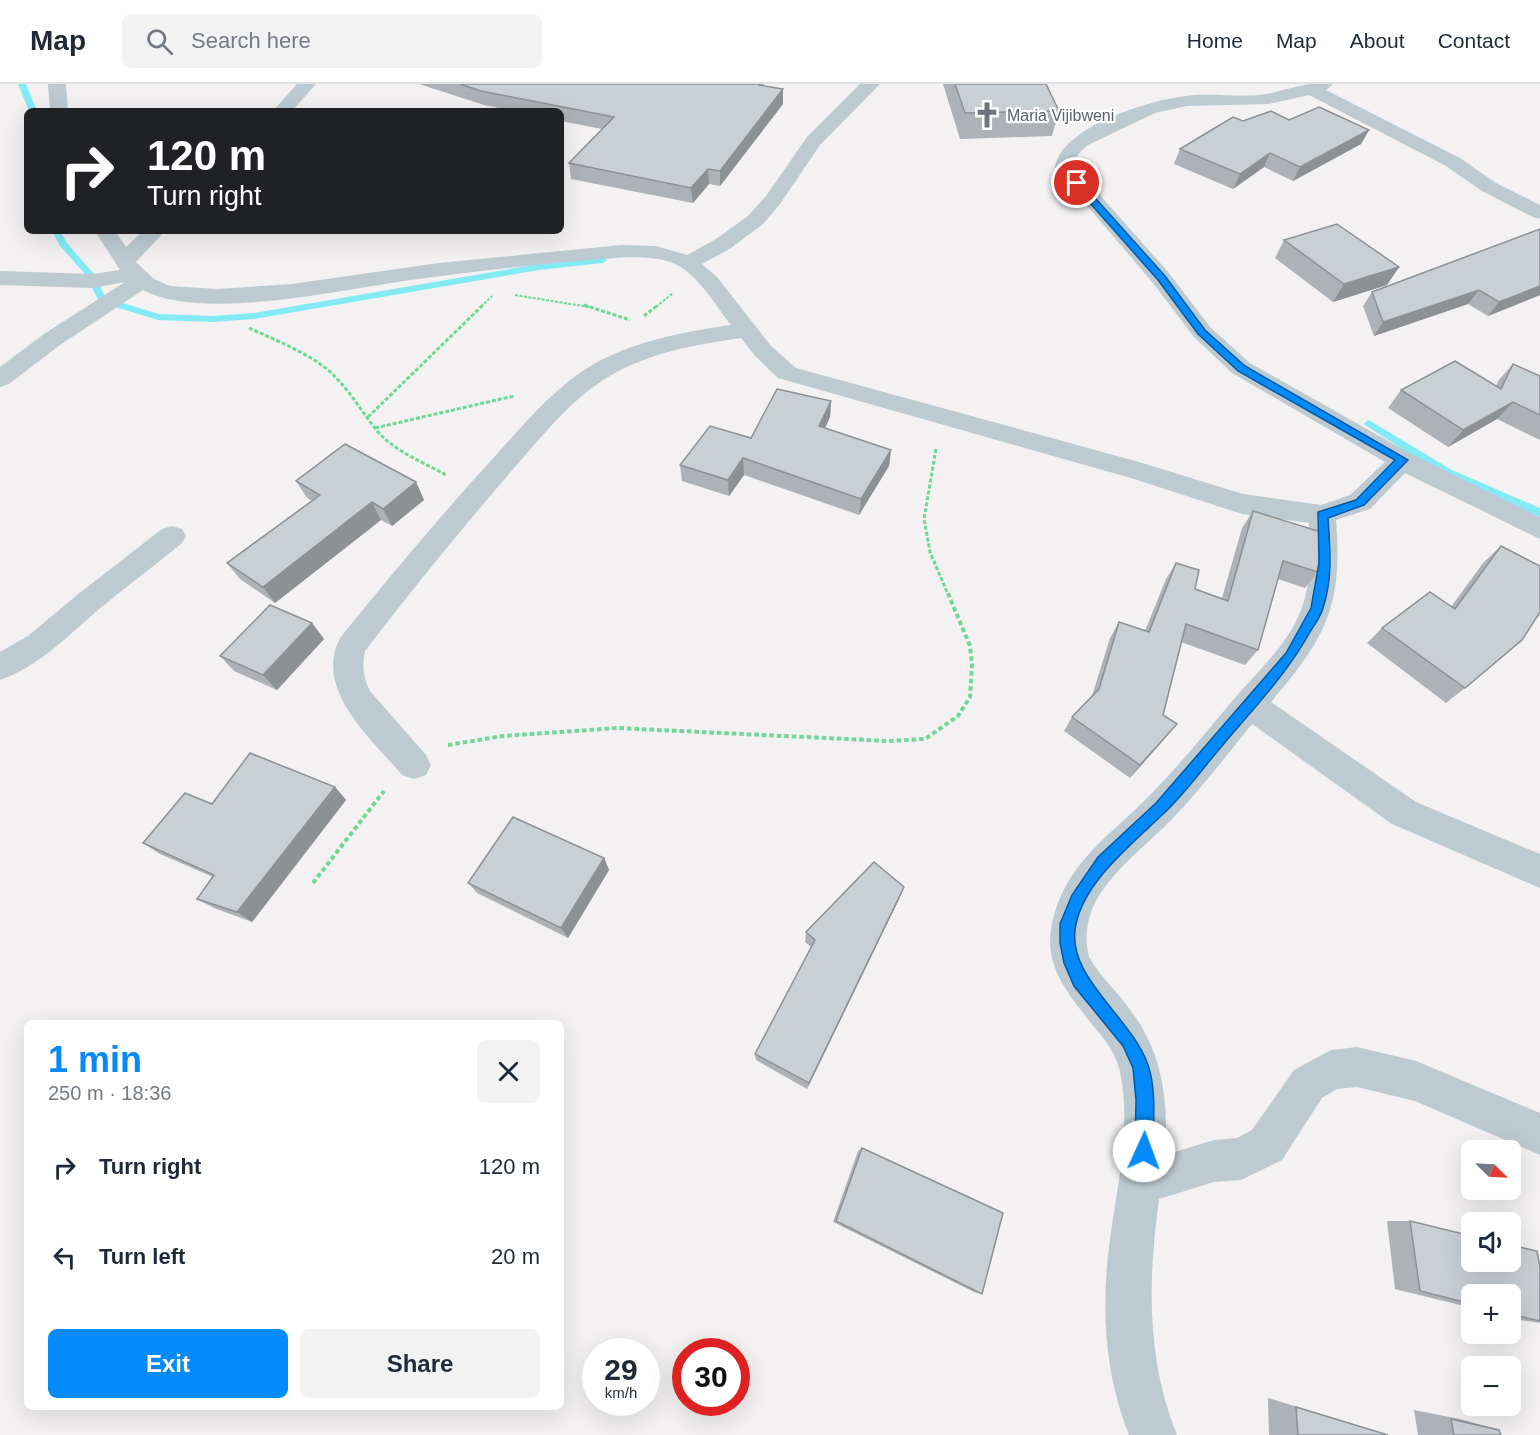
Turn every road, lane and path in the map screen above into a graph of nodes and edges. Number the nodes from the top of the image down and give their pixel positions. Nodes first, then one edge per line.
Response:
1 (57, 84) edge
2 (307, 84) edge
3 (871, 84) edge
4 (1318, 86) edge
5 (1158, 87) dead end
6 (1201, 100) junction
7 (59, 108) edge
8 (285, 108) edge
9 (1540, 213) edge
10 (107, 234) edge
11 (153, 234) edge
12 (688, 261) junction
13 (441, 270) junction
14 (133, 272) junction
15 (0, 278) edge
16 (508, 294) dead end
17 (191, 296) junction
18 (636, 322) dead end
19 (747, 330) junction
20 (0, 379) edge
21 (517, 396) dead end
22 (943, 416) junction
23 (368, 417) junction
24 (375, 428) junction
25 (1402, 460) junction
26 (475, 497) junction
27 (1322, 515) junction
28 (1540, 529) edge
29 (172, 536) dead end
30 (0, 667) edge
31 (1249, 704) junction
32 (414, 765) junction
33 (1540, 871) edge
34 (312, 883) dead end
35 (1540, 1134) edge
36 (1142, 1183) junction
37 (1153, 1435) edge

1 - 7 street
2 - 8 street
3 - 12 street
4 - 6 street
4 - 9 street
5 - 6 street
6 - 25 street
10 - 14 street
11 - 14 street
12 - 13 street
12 - 19 street
13 - 17 street
13 - 23 path
14 - 15 street
14 - 17 street
14 - 20 street
16 - 18 path
17 - 23 path
19 - 22 street
19 - 26 street
21 - 24 path
22 - 27 street
22 - 32 path
23 - 24 path
24 - 26 path
25 - 27 street
25 - 28 street
26 - 32 street
27 - 31 street
29 - 30 street
31 - 33 street
31 - 36 street
32 - 34 path
35 - 36 street
36 - 37 street

